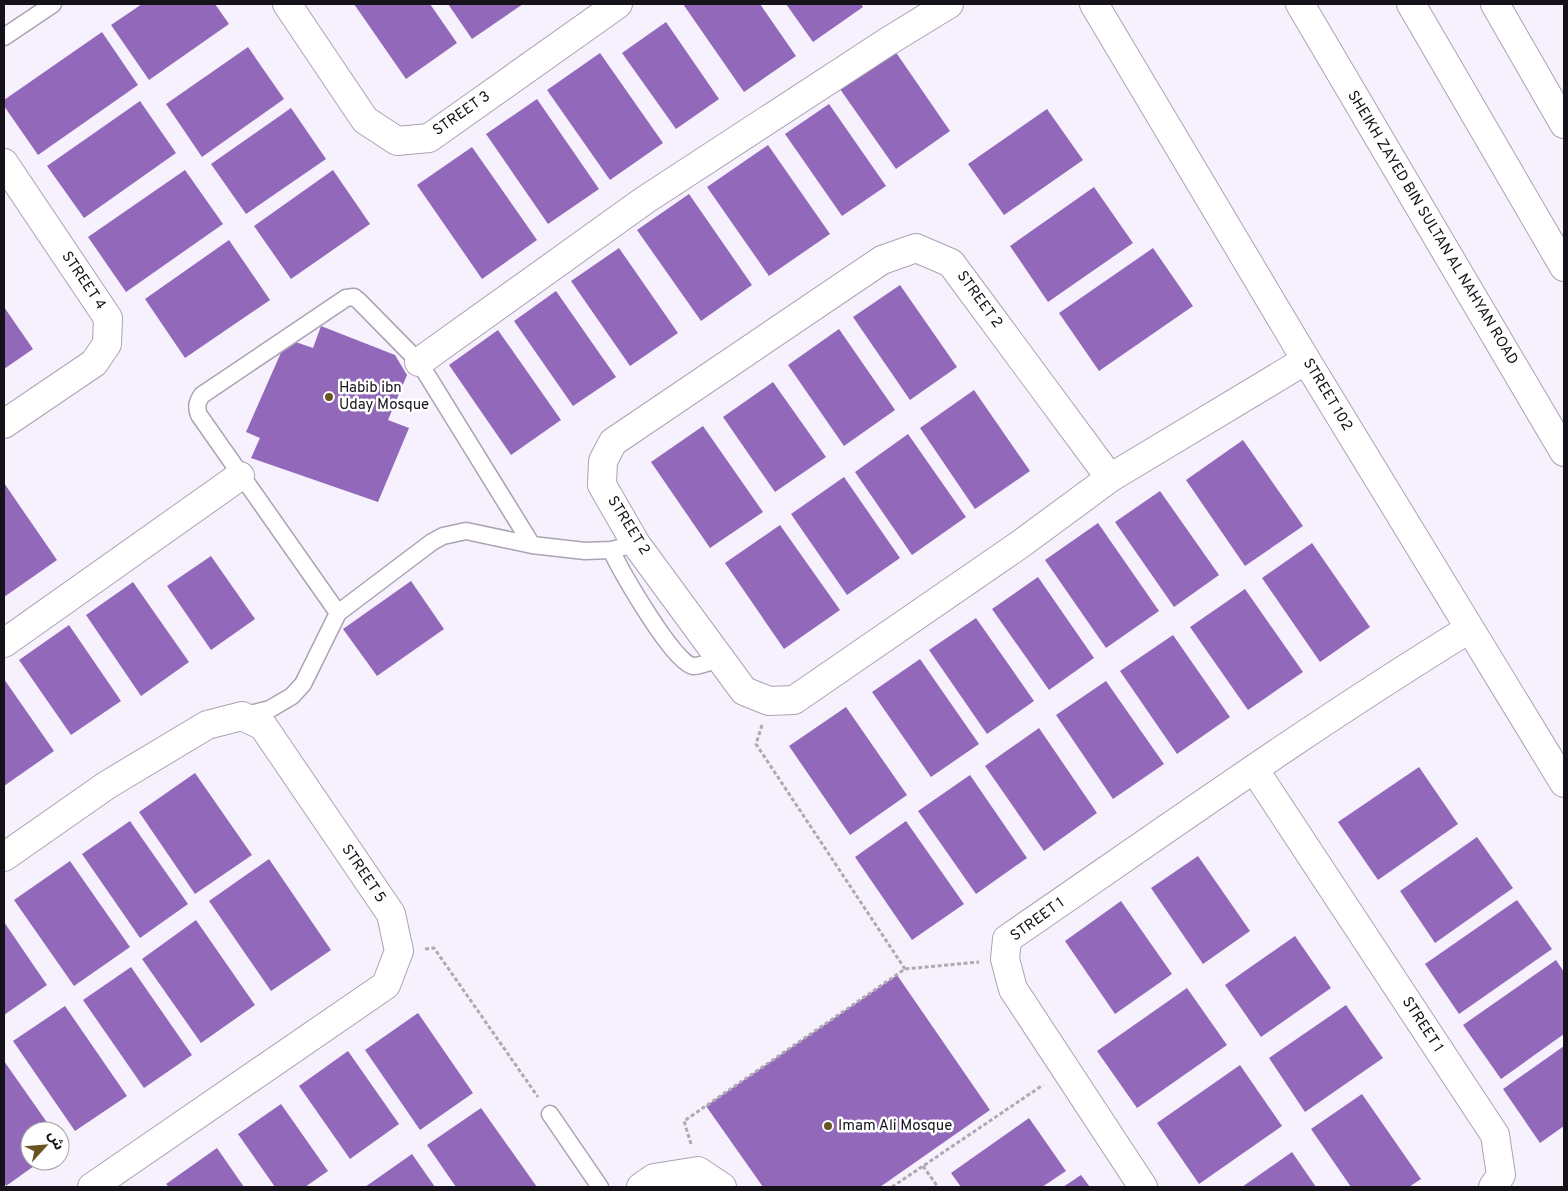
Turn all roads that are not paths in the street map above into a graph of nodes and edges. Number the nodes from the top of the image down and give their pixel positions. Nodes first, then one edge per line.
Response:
1 (53, 4) edge
2 (287, 4) edge
3 (618, 4) edge
4 (949, 4) edge
5 (1094, 4) edge
6 (1282, 4) edge
7 (1300, 4) edge
8 (1411, 4) edge
9 (1494, 4) edge
10 (4, 37) edge
11 (1334, 62) junction
12 (1564, 124) edge
13 (4, 163) edge
14 (1564, 268) edge
15 (1306, 360) junction
16 (419, 362) junction
17 (4, 424) edge
18 (1564, 452) edge
19 (240, 476) junction
20 (1110, 478) junction
21 (532, 545) junction
22 (624, 547) junction
23 (338, 613) junction
24 (1469, 628) junction
25 (4, 643) edge
26 (242, 716) junction
27 (1254, 769) junction
28 (1564, 783) edge
29 (4, 857) edge
30 (550, 1114) road end
31 (92, 1187) edge
32 (600, 1187) edge
33 (641, 1187) edge
34 (722, 1187) edge
35 (1143, 1187) edge
36 (1493, 1187) edge

1 - 10 lane
2 - 3 main road, STREET 3
4 - 16 main road
5 - 15 main road, STREET 102
6 - 11 main road
7 - 11 main road, SHEIKH ZAYED BIN SULTAN AL NAHYAN ROAD
8 - 14 main road
9 - 12 main road
11 - 18 main road, SHEIKH ZAYED BIN SULTAN AL NAHYAN ROAD
13 - 17 main road, STREET 4
15 - 20 main road, STREET 2
15 - 24 main road, STREET 102
16 - 19 lane
16 - 21 lane
19 - 23 lane
19 - 25 main road
20 - 22 main road, STREET 2
20 - 22 main road, STREET 2
21 - 22 lane
21 - 23 lane
23 - 26 lane
24 - 27 main road, STREET 1
24 - 28 main road, STREET 102
26 - 29 main road
26 - 31 main road, STREET 5
27 - 35 main road, STREET 1
27 - 36 main road, STREET 1
30 - 32 lane
33 - 34 main road

